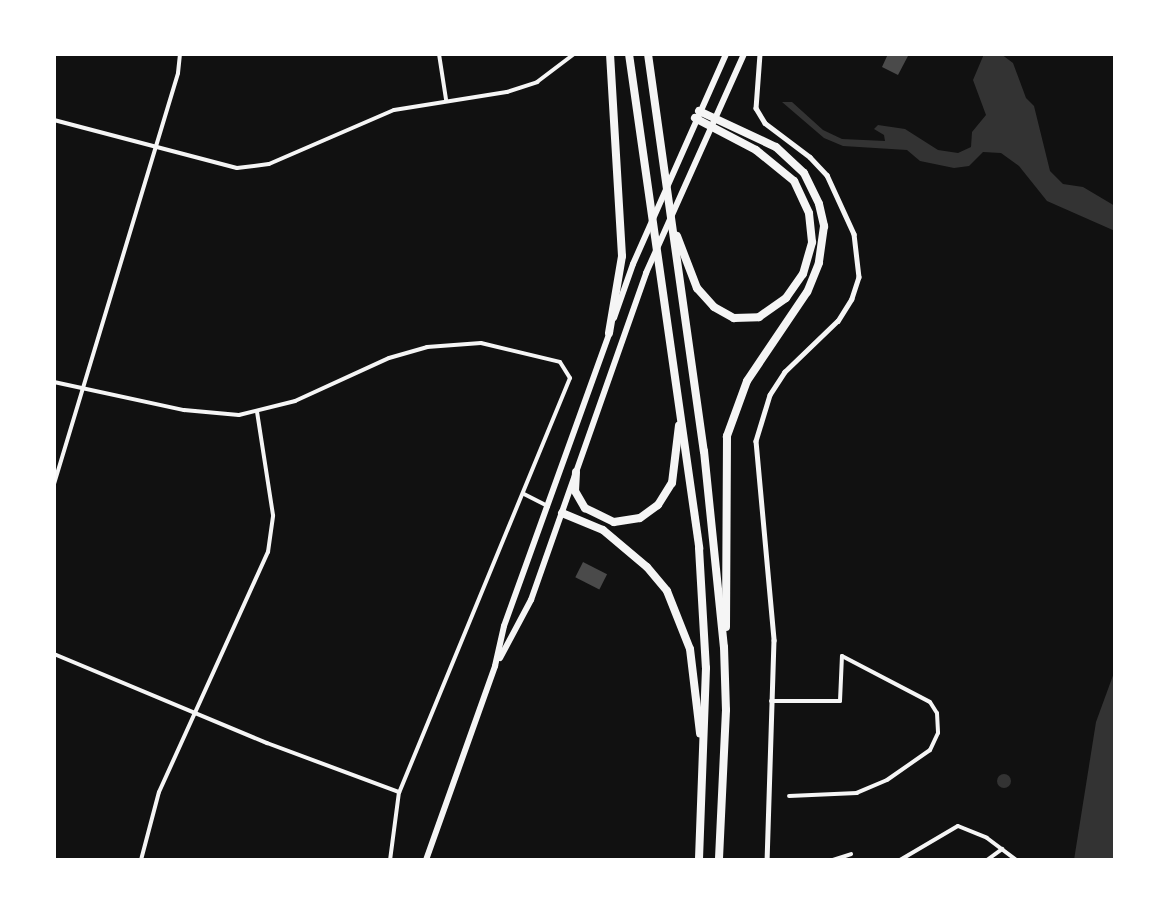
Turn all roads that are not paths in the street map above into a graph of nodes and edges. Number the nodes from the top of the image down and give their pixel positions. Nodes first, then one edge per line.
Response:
1 (180, 54) edge
2 (439, 54) edge
3 (574, 54) edge
4 (610, 54) edge
5 (629, 54) edge
6 (648, 54) edge
7 (726, 54) edge
8 (744, 54) edge
9 (760, 54) edge
10 (446, 99) junction
11 (697, 114) junction
12 (54, 120) edge
13 (711, 121) junction
14 (153, 147) junction
15 (669, 208) junction
16 (609, 333) junction
17 (54, 382) edge
18 (85, 388) junction
19 (681, 411) junction
20 (257, 412) junction
21 (576, 471) junction
22 (54, 484) edge
23 (524, 494) junction
24 (548, 506) junction
25 (562, 513) junction
26 (724, 647) junction
27 (54, 654) edge
28 (495, 666) junction
29 (771, 701) junction
30 (197, 711) junction
31 (704, 762) junction
32 (399, 792) junction
33 (789, 796) dead end
34 (1002, 849) junction
35 (851, 854) dead end
36 (141, 860) edge
37 (390, 860) edge
38 (426, 860) edge
39 (699, 860) edge
40 (719, 860) edge
41 (767, 860) edge
42 (833, 860) edge
43 (900, 860) edge
44 (987, 860) edge
45 (1016, 860) edge

1 - 14 street
2 - 10 street
3 - 10 street
4 - 16 highway
5 - 19 highway
6 - 15 highway
7 - 11 main road
8 - 13 main road
9 - 29 street
10 - 14 street
11 - 13 highway
11 - 16 main road
12 - 14 street
13 - 15 highway
13 - 21 main road
13 - 26 highway
14 - 18 street
15 - 26 highway
16 - 24 main road
17 - 18 street
18 - 20 street
18 - 22 street
19 - 21 highway
19 - 31 highway
20 - 23 street
20 - 30 street
21 - 25 main road
23 - 24 street
23 - 32 street
24 - 25 main road
24 - 28 main road
25 - 28 main road
25 - 31 highway
26 - 40 highway
27 - 30 street
28 - 38 main road
29 - 33 street
29 - 41 street
30 - 32 street
30 - 36 street
31 - 39 highway
32 - 37 street
34 - 43 street
34 - 44 street
34 - 45 street
35 - 42 street

